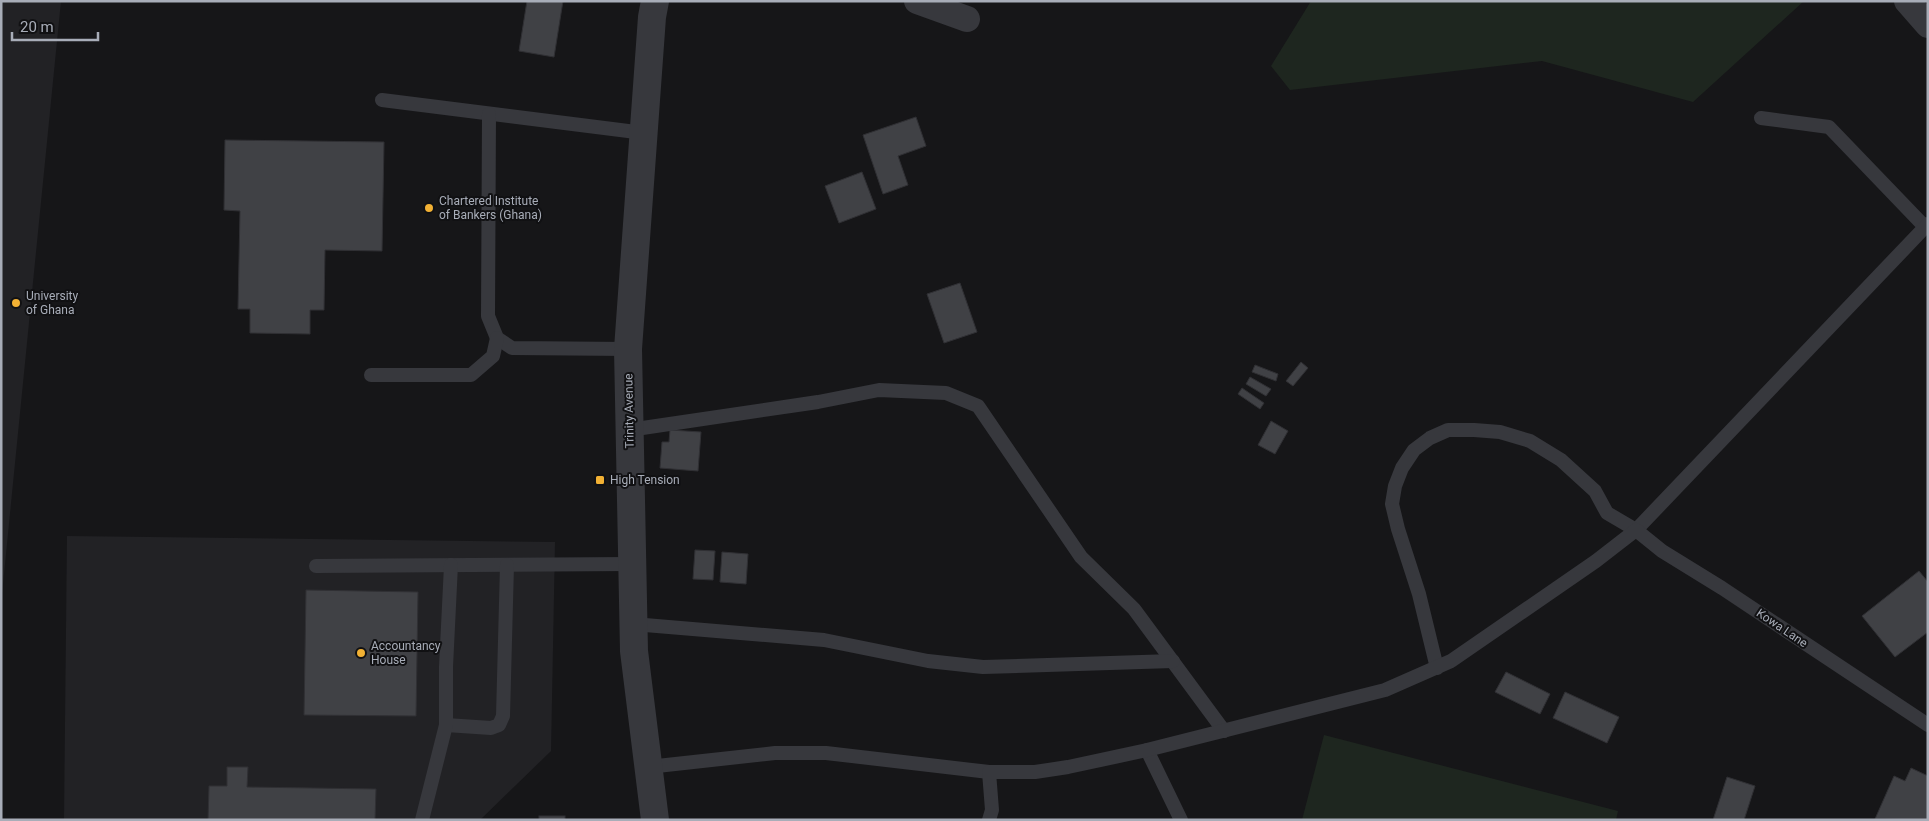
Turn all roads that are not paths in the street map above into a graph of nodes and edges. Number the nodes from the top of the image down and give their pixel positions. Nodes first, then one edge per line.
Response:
1 (654, 1) edge
2 (917, 1) edge
3 (1907, 1) edge
4 (967, 19) dead end
5 (1928, 25) edge
6 (382, 100) dead end
7 (489, 114) junction
8 (1761, 118) dead end
9 (644, 133) junction
10 (1927, 226) edge
11 (497, 338) junction
12 (628, 349) junction
13 (371, 375) dead end
14 (630, 430) junction
15 (1636, 530) junction
16 (632, 564) junction
17 (451, 565) junction
18 (507, 565) junction
19 (316, 566) dead end
20 (633, 624) junction
21 (1173, 661) junction
22 (1437, 668) junction
23 (1928, 725) edge
24 (446, 726) junction
25 (1224, 731) junction
26 (1147, 750) junction
27 (648, 767) junction
28 (989, 772) junction
29 (422, 820) edge
30 (654, 820) edge
31 (989, 820) edge
32 (1180, 820) edge

1 - 9 street, Trinity Avenue
2 - 4 street
3 - 5 street
6 - 7 lane
7 - 9 lane
7 - 11 lane
8 - 10 lane
9 - 12 street, Trinity Avenue
10 - 15 lane
11 - 12 lane
11 - 13 lane
12 - 14 street, Trinity Avenue
14 - 16 street, Trinity Avenue
14 - 21 lane
15 - 22 lane
15 - 22 lane, Kowa Lane
15 - 23 lane, Kowa Lane
16 - 18 lane
16 - 20 street, Trinity Avenue
17 - 18 lane
17 - 19 lane
17 - 24 lane
18 - 24 lane
20 - 21 lane
20 - 27 street, Trinity Avenue
21 - 25 lane
22 - 25 lane
24 - 29 lane
25 - 26 lane
26 - 28 lane
26 - 32 lane
27 - 28 lane
27 - 30 street, Trinity Avenue
28 - 31 lane

